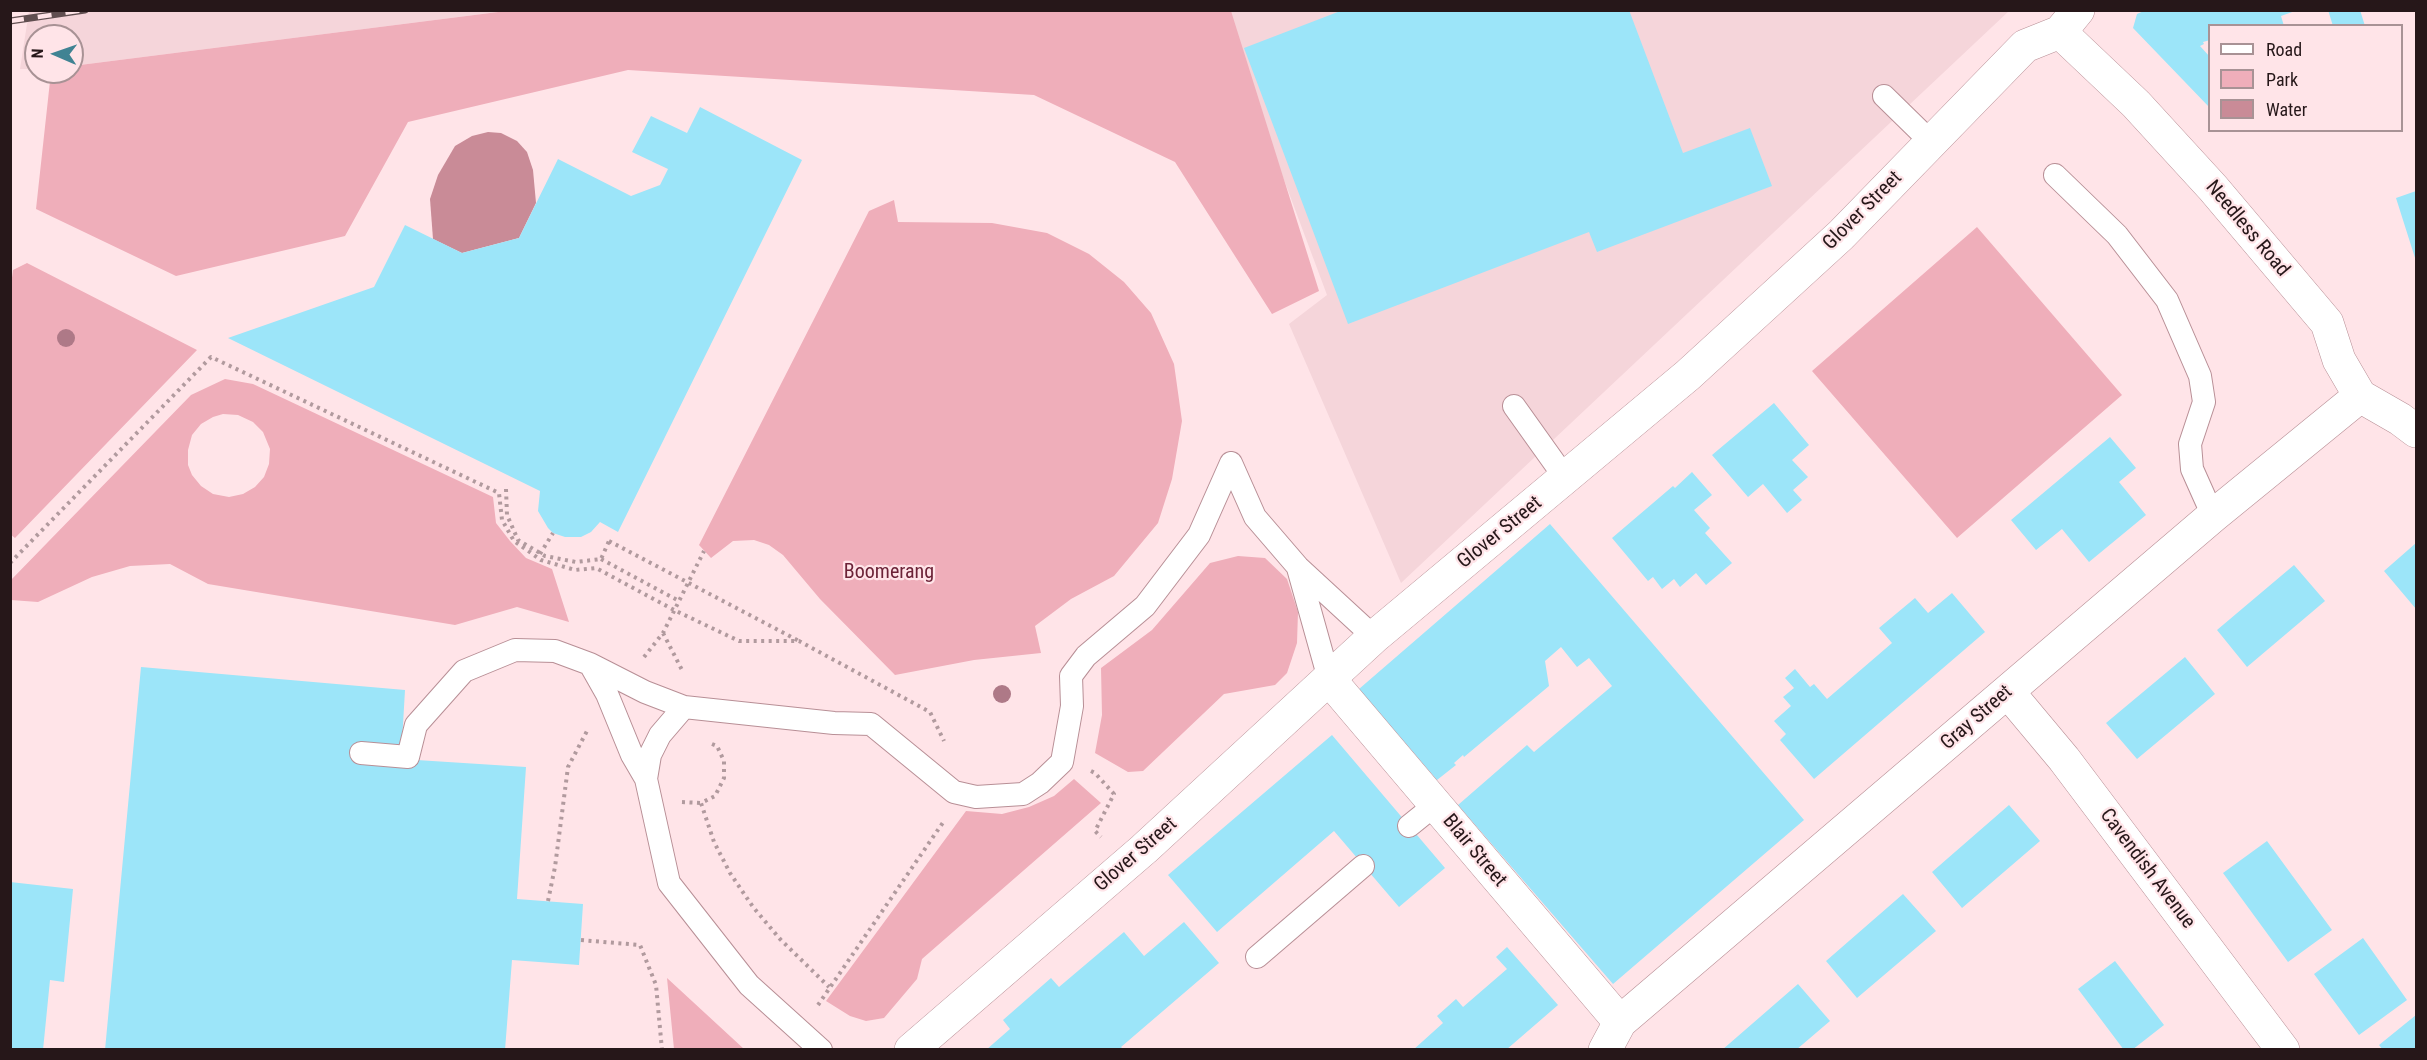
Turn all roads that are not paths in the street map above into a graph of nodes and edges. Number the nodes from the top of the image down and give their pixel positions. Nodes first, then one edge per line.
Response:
1 (2069, 22) edge
2 (1884, 96) dead end
3 (1931, 142) junction
4 (2055, 175) dead end
5 (2360, 396) junction
6 (1514, 406) dead end
7 (2416, 431) edge
8 (1566, 479) junction
9 (2212, 516) junction
10 (1298, 567) junction
11 (1374, 637) junction
12 (1329, 679) junction
13 (616, 688) junction
14 (2008, 692) junction
15 (684, 707) junction
16 (361, 753) dead end
17 (646, 779) junction
18 (1435, 805) junction
19 (1410, 826) dead end
20 (1363, 866) dead end
21 (1257, 957) dead end
22 (1612, 1036) edge
23 (821, 1050) edge
24 (910, 1050) edge
25 (2283, 1050) edge

1 - 3 street, Glover Street
1 - 5 street, Needless Road
2 - 3 lane
3 - 8 street, Glover Street
4 - 9 lane
5 - 7 street, Needless Road
5 - 9 street, Gray Street
6 - 8 lane
8 - 11 street, Glover Street
9 - 14 street, Gray Street
10 - 11 lane
10 - 12 lane
10 - 15 lane
11 - 12 street, Glover Street
12 - 18 street, Blair Street
12 - 24 street, Glover Street
13 - 15 lane
13 - 16 lane
13 - 17 lane
14 - 22 street, Gray Street
14 - 25 street, Cavendish Avenue
15 - 17 lane
17 - 23 lane
18 - 19 lane
18 - 22 street, Blair Street
20 - 21 lane

